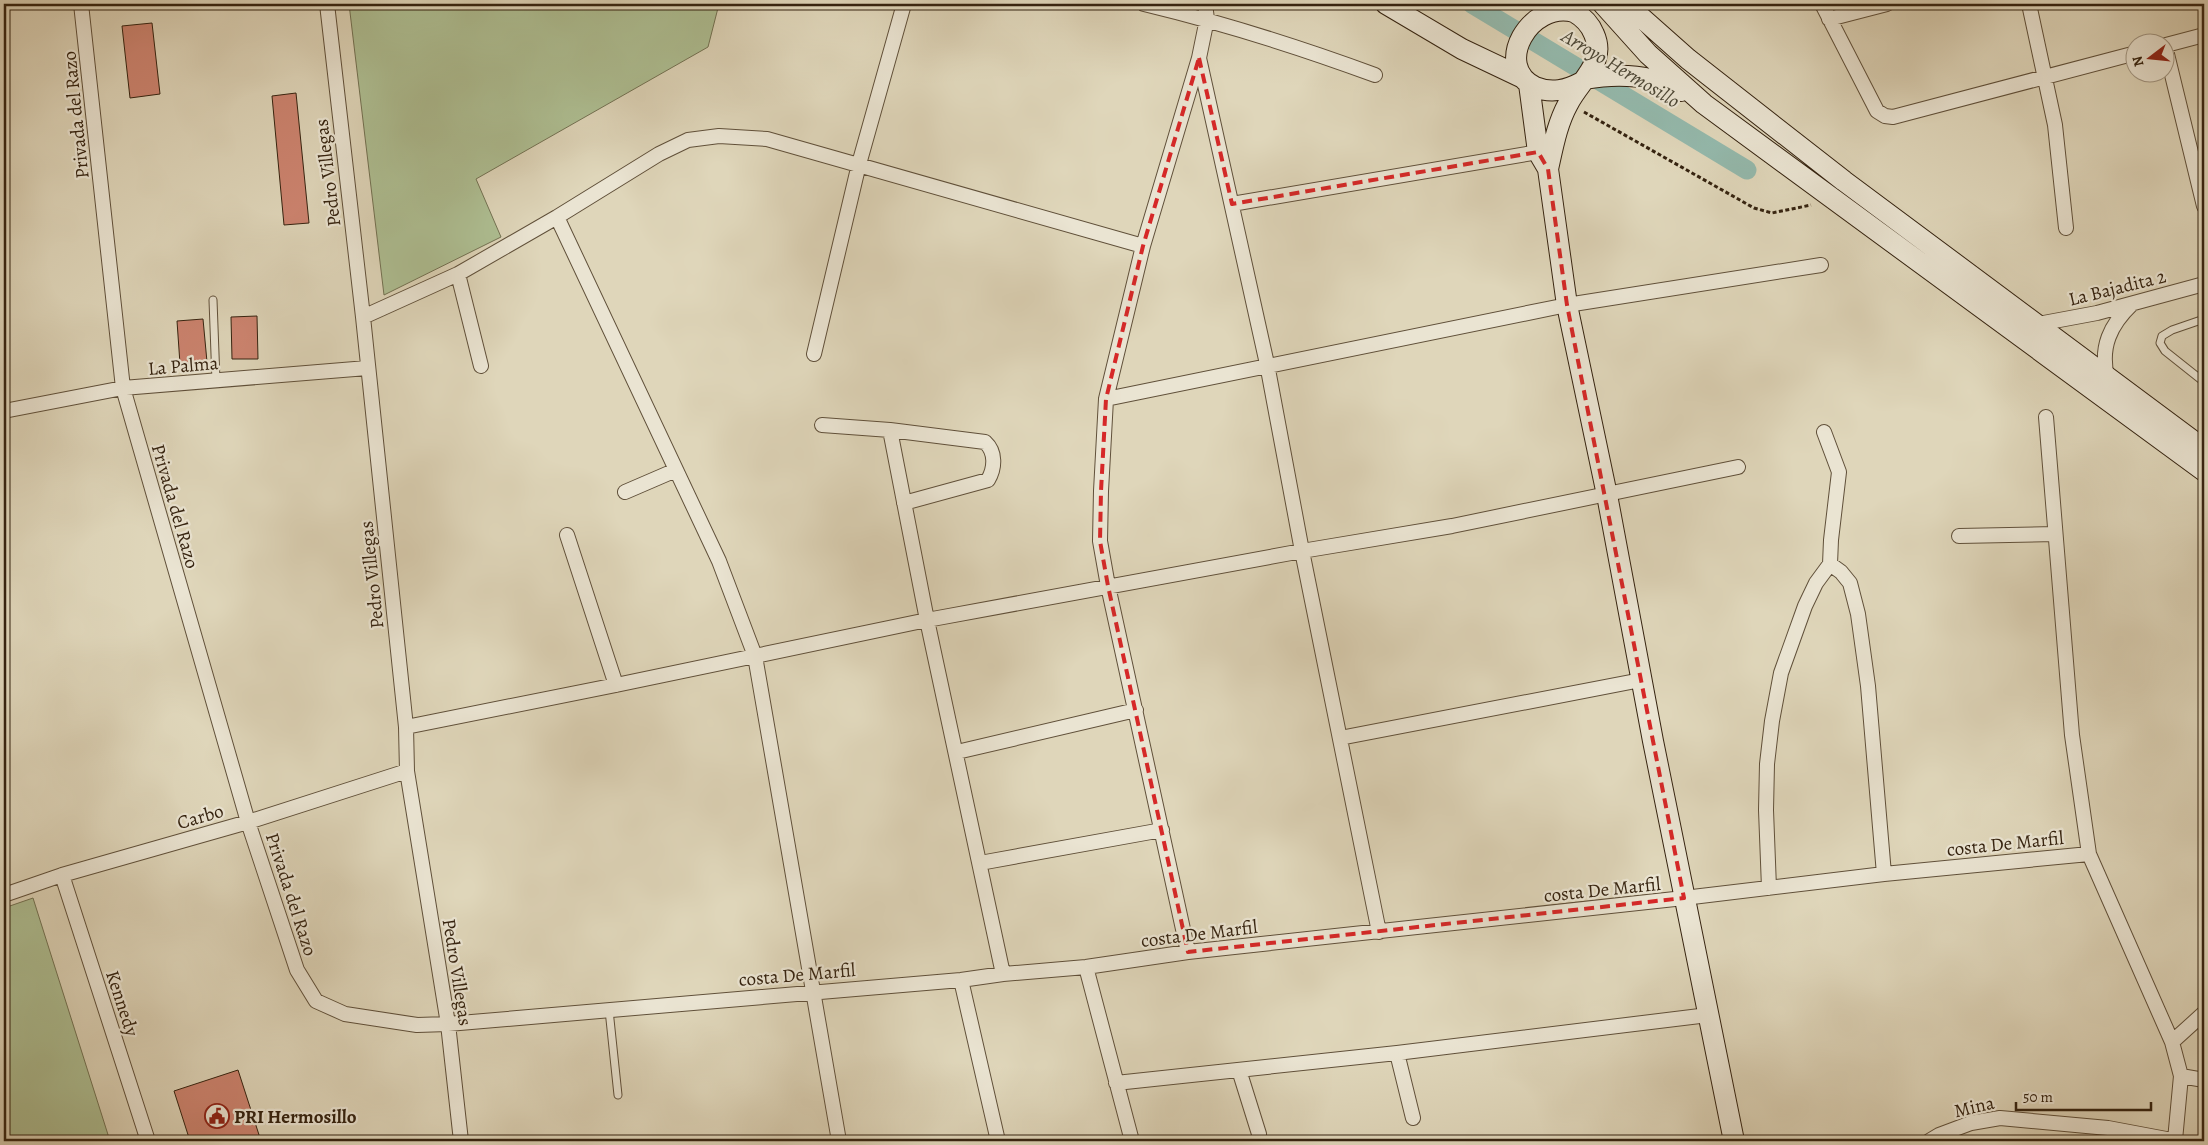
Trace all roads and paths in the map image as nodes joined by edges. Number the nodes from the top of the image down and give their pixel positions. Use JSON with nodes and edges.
{"nodes":[{"id":1,"x":82,"y":4,"type":"edge"},
{"id":2,"x":326,"y":4,"type":"edge"},
{"id":3,"x":904,"y":4,"type":"edge"},
{"id":4,"x":1144,"y":4,"type":"edge"},
{"id":5,"x":1205,"y":4,"type":"edge"},
{"id":6,"x":1386,"y":4,"type":"edge"},
{"id":7,"x":1603,"y":4,"type":"edge"},
{"id":8,"x":1822,"y":4,"type":"edge"},
{"id":9,"x":1887,"y":4,"type":"edge"},
{"id":10,"x":2030,"y":4,"type":"edge"},
{"id":11,"x":1557,"y":7,"type":"edge"},
{"id":12,"x":1626,"y":13,"type":"edge"},
{"id":13,"x":1207,"y":19,"type":"junction"},
{"id":14,"x":1830,"y":19,"type":"junction"},
{"id":15,"x":2204,"y":35,"type":"edge"},
{"id":16,"x":2176,"y":42,"type":"edge"},
{"id":17,"x":2126,"y":56,"type":"edge"},
{"id":18,"x":1199,"y":58,"type":"junction"},
{"id":19,"x":1589,"y":74,"type":"junction"},
{"id":20,"x":1375,"y":75,"type":"dead end"},
{"id":21,"x":2044,"y":77,"type":"junction"},
{"id":22,"x":1526,"y":81,"type":"junction"},
{"id":23,"x":2174,"y":82,"type":"edge"},
{"id":24,"x":1568,"y":104,"type":"junction"},
{"id":25,"x":1704,"y":104,"type":"junction"},
{"id":26,"x":1543,"y":160,"type":"junction"},
{"id":27,"x":858,"y":164,"type":"junction"},
{"id":28,"x":1835,"y":200,"type":"junction"},
{"id":29,"x":1232,"y":204,"type":"junction"},
{"id":30,"x":2204,"y":206,"type":"edge"},
{"id":31,"x":557,"y":217,"type":"junction"},
{"id":32,"x":2066,"y":228,"type":"dead end"},
{"id":33,"x":1143,"y":246,"type":"junction"},
{"id":34,"x":1821,"y":265,"type":"dead end"},
{"id":35,"x":458,"y":274,"type":"junction"},
{"id":36,"x":2204,"y":284,"type":"edge"},
{"id":37,"x":214,"y":300,"type":"dead end"},
{"id":38,"x":2132,"y":304,"type":"junction"},
{"id":39,"x":1566,"y":305,"type":"junction"},
{"id":40,"x":363,"y":317,"type":"junction"},
{"id":41,"x":2204,"y":319,"type":"edge"},
{"id":42,"x":2038,"y":324,"type":"junction"},
{"id":43,"x":814,"y":354,"type":"dead end"},
{"id":44,"x":1267,"y":364,"type":"junction"},
{"id":45,"x":481,"y":366,"type":"dead end"},
{"id":46,"x":367,"y":368,"type":"junction"},
{"id":47,"x":2107,"y":377,"type":"junction"},
{"id":48,"x":216,"y":381,"type":"junction"},
{"id":49,"x":2204,"y":382,"type":"edge"},
{"id":50,"x":122,"y":388,"type":"junction"},
{"id":51,"x":1106,"y":399,"type":"junction"},
{"id":52,"x":4,"y":411,"type":"edge"},
{"id":53,"x":2046,"y":417,"type":"dead end"},
{"id":54,"x":822,"y":425,"type":"dead end"},
{"id":55,"x":890,"y":430,"type":"junction"},
{"id":56,"x":1824,"y":432,"type":"dead end"},
{"id":57,"x":2204,"y":449,"type":"edge"},
{"id":58,"x":1738,"y":467,"type":"dead end"},
{"id":59,"x":676,"y":470,"type":"junction"},
{"id":60,"x":2204,"y":471,"type":"edge"},
{"id":61,"x":625,"y":492,"type":"dead end"},
{"id":62,"x":1607,"y":495,"type":"junction"},
{"id":63,"x":904,"y":503,"type":"junction"},
{"id":64,"x":2055,"y":534,"type":"junction"},
{"id":65,"x":567,"y":535,"type":"dead end"},
{"id":66,"x":1960,"y":536,"type":"dead end"},
{"id":67,"x":1302,"y":551,"type":"junction"},
{"id":68,"x":1830,"y":564,"type":"junction"},
{"id":69,"x":1108,"y":586,"type":"junction"},
{"id":70,"x":927,"y":620,"type":"junction"},
{"id":71,"x":755,"y":656,"type":"junction"},
{"id":72,"x":1641,"y":680,"type":"junction"},
{"id":73,"x":616,"y":686,"type":"junction"},
{"id":74,"x":1136,"y":710,"type":"junction"},
{"id":75,"x":406,"y":727,"type":"junction"},
{"id":76,"x":1340,"y":738,"type":"junction"},
{"id":77,"x":957,"y":752,"type":"junction"},
{"id":78,"x":407,"y":771,"type":"junction"},
{"id":79,"x":248,"y":822,"type":"junction"},
{"id":80,"x":1162,"y":830,"type":"junction"},
{"id":81,"x":2089,"y":854,"type":"junction"},
{"id":82,"x":980,"y":863,"type":"junction"},
{"id":83,"x":1884,"y":874,"type":"junction"},
{"id":84,"x":62,"y":875,"type":"junction"},
{"id":85,"x":1769,"y":888,"type":"junction"},
{"id":86,"x":4,"y":895,"type":"edge"},
{"id":87,"x":1684,"y":898,"type":"junction"},
{"id":88,"x":1379,"y":932,"type":"junction"},
{"id":89,"x":1188,"y":952,"type":"junction"},
{"id":90,"x":1086,"y":967,"type":"junction"},
{"id":91,"x":1003,"y":974,"type":"junction"},
{"id":92,"x":961,"y":980,"type":"junction"},
{"id":93,"x":813,"y":991,"type":"junction"},
{"id":94,"x":316,"y":1001,"type":"joint"},
{"id":95,"x":609,"y":1010,"type":"junction"},
{"id":96,"x":2204,"y":1013,"type":"edge"},
{"id":97,"x":1708,"y":1015,"type":"junction"},
{"id":98,"x":448,"y":1024,"type":"junction"},
{"id":99,"x":2172,"y":1042,"type":"junction"},
{"id":100,"x":1397,"y":1052,"type":"junction"},
{"id":101,"x":1239,"y":1070,"type":"junction"},
{"id":102,"x":2181,"y":1076,"type":"junction"},
{"id":103,"x":2204,"y":1080,"type":"edge"},
{"id":104,"x":1116,"y":1083,"type":"junction"},
{"id":105,"x":618,"y":1095,"type":"dead end"},
{"id":106,"x":1413,"y":1118,"type":"dead end"},
{"id":107,"x":1258,"y":1134,"type":"dead end"},
{"id":108,"x":2176,"y":1140,"type":"edge"},
{"id":109,"x":148,"y":1141,"type":"edge"},
{"id":110,"x":461,"y":1141,"type":"edge"},
{"id":111,"x":838,"y":1141,"type":"edge"},
{"id":112,"x":998,"y":1141,"type":"edge"},
{"id":113,"x":1132,"y":1141,"type":"edge"},
{"id":114,"x":1734,"y":1141,"type":"edge"},
{"id":115,"x":1929,"y":1141,"type":"edge"}],
"edges":[{"from":1,"to":50,"type":"street","name":"Privada del Razo"},
{"from":2,"to":40,"type":"street","name":"Pedro Villegas"},
{"from":3,"to":27,"type":"street"},
{"from":4,"to":13,"type":"street"},
{"from":5,"to":13,"type":"street"},
{"from":6,"to":22,"type":"main road"},
{"from":7,"to":12,"type":"main road"},
{"from":8,"to":14,"type":"street"},
{"from":9,"to":14,"type":"street"},
{"from":10,"to":21,"type":"street"},
{"from":11,"to":19,"type":"main road"},
{"from":11,"to":22,"type":"main road"},
{"from":12,"to":19,"type":"main road"},
{"from":12,"to":25,"type":"main road"},
{"from":12,"to":42,"type":"main road"},
{"from":13,"to":18,"type":"street"},
{"from":13,"to":20,"type":"street"},
{"from":14,"to":21,"type":"street"},
{"from":15,"to":16,"type":"street"},
{"from":17,"to":21,"type":"street"},
{"from":18,"to":29,"type":"street"},
{"from":18,"to":33,"type":"street"},
{"from":19,"to":22,"type":"main road"},
{"from":19,"to":24,"type":"main road"},
{"from":19,"to":25,"type":"main road"},
{"from":21,"to":32,"type":"street"},
{"from":22,"to":26,"type":"main road"},
{"from":23,"to":30,"type":"street"},
{"from":24,"to":26,"type":"main road"},
{"from":24,"to":28,"type":"path"},
{"from":25,"to":28,"type":"main road"},
{"from":26,"to":29,"type":"street"},
{"from":26,"to":39,"type":"main road"},
{"from":27,"to":31,"type":"street"},
{"from":27,"to":33,"type":"street"},
{"from":27,"to":43,"type":"street"},
{"from":28,"to":60,"type":"main road"},
{"from":29,"to":44,"type":"street"},
{"from":31,"to":35,"type":"street"},
{"from":31,"to":59,"type":"street"},
{"from":33,"to":51,"type":"street"},
{"from":34,"to":39,"type":"street"},
{"from":35,"to":40,"type":"street"},
{"from":35,"to":45,"type":"street"},
{"from":36,"to":38,"type":"street","name":"La Bajadita 2"},
{"from":37,"to":48,"type":"lane"},
{"from":38,"to":42,"type":"street","name":"La Bajadita 2"},
{"from":38,"to":47,"type":"street"},
{"from":39,"to":44,"type":"street"},
{"from":39,"to":62,"type":"main road"},
{"from":40,"to":46,"type":"street","name":"Pedro Villegas"},
{"from":41,"to":49,"type":"lane"},
{"from":42,"to":47,"type":"main road"},
{"from":44,"to":51,"type":"street"},
{"from":44,"to":67,"type":"street"},
{"from":46,"to":48,"type":"street","name":"La Palma"},
{"from":46,"to":75,"type":"street","name":"Pedro Villegas"},
{"from":47,"to":57,"type":"main road"},
{"from":48,"to":50,"type":"street","name":"La Palma"},
{"from":50,"to":52,"type":"street","name":"La Palma"},
{"from":50,"to":79,"type":"street","name":"Privada del Razo"},
{"from":51,"to":69,"type":"street"},
{"from":53,"to":64,"type":"street"},
{"from":54,"to":55,"type":"street"},
{"from":55,"to":63,"type":"street"},
{"from":55,"to":63,"type":"street"},
{"from":56,"to":68,"type":"street"},
{"from":58,"to":62,"type":"street"},
{"from":59,"to":61,"type":"street"},
{"from":59,"to":71,"type":"street"},
{"from":62,"to":67,"type":"street"},
{"from":62,"to":72,"type":"main road"},
{"from":63,"to":70,"type":"street"},
{"from":64,"to":66,"type":"street"},
{"from":64,"to":81,"type":"street"},
{"from":65,"to":73,"type":"street"},
{"from":67,"to":69,"type":"street"},
{"from":67,"to":76,"type":"street"},
{"from":68,"to":83,"type":"street"},
{"from":68,"to":85,"type":"street"},
{"from":69,"to":70,"type":"street"},
{"from":69,"to":74,"type":"street"},
{"from":70,"to":71,"type":"street"},
{"from":70,"to":77,"type":"street"},
{"from":71,"to":73,"type":"street"},
{"from":71,"to":93,"type":"street"},
{"from":72,"to":76,"type":"street"},
{"from":72,"to":87,"type":"main road"},
{"from":73,"to":75,"type":"street"},
{"from":74,"to":77,"type":"street"},
{"from":74,"to":80,"type":"street"},
{"from":75,"to":78,"type":"street","name":"Pedro Villegas"},
{"from":76,"to":88,"type":"street"},
{"from":77,"to":82,"type":"street"},
{"from":78,"to":79,"type":"street","name":"Carbo"},
{"from":78,"to":98,"type":"street","name":"Pedro Villegas"},
{"from":79,"to":84,"type":"street","name":"Carbo"},
{"from":79,"to":94,"type":"street","name":"Privada del Razo"},
{"from":80,"to":82,"type":"street"},
{"from":80,"to":89,"type":"street"},
{"from":81,"to":83,"type":"street","name":"costa De Marfil"},
{"from":81,"to":99,"type":"street"},
{"from":82,"to":91,"type":"street"},
{"from":83,"to":85,"type":"street","name":"costa De Marfil"},
{"from":84,"to":86,"type":"street","name":"Carbo"},
{"from":84,"to":109,"type":"street","name":"Kennedy"},
{"from":85,"to":87,"type":"street","name":"costa De Marfil"},
{"from":87,"to":88,"type":"street","name":"costa De Marfil"},
{"from":87,"to":97,"type":"main road"},
{"from":88,"to":89,"type":"street","name":"costa De Marfil"},
{"from":89,"to":90,"type":"street","name":"costa De Marfil"},
{"from":90,"to":91,"type":"street","name":"costa De Marfil"},
{"from":90,"to":104,"type":"street"},
{"from":91,"to":92,"type":"street","name":"costa De Marfil"},
{"from":92,"to":93,"type":"street","name":"costa De Marfil"},
{"from":92,"to":112,"type":"street"},
{"from":93,"to":95,"type":"street","name":"costa De Marfil"},
{"from":93,"to":111,"type":"street"},
{"from":94,"to":98,"type":"street","name":"costa De Marfil"},
{"from":95,"to":98,"type":"street","name":"costa De Marfil"},
{"from":95,"to":105,"type":"lane"},
{"from":96,"to":99,"type":"street"},
{"from":97,"to":100,"type":"street"},
{"from":97,"to":114,"type":"main road"},
{"from":98,"to":110,"type":"street","name":"Pedro Villegas"},
{"from":99,"to":102,"type":"street"},
{"from":100,"to":101,"type":"street"},
{"from":100,"to":106,"type":"street"},
{"from":101,"to":104,"type":"street"},
{"from":101,"to":107,"type":"street"},
{"from":102,"to":103,"type":"street"},
{"from":102,"to":108,"type":"street"},
{"from":104,"to":113,"type":"street"},
{"from":108,"to":115,"type":"street","name":"Mina"}]}
